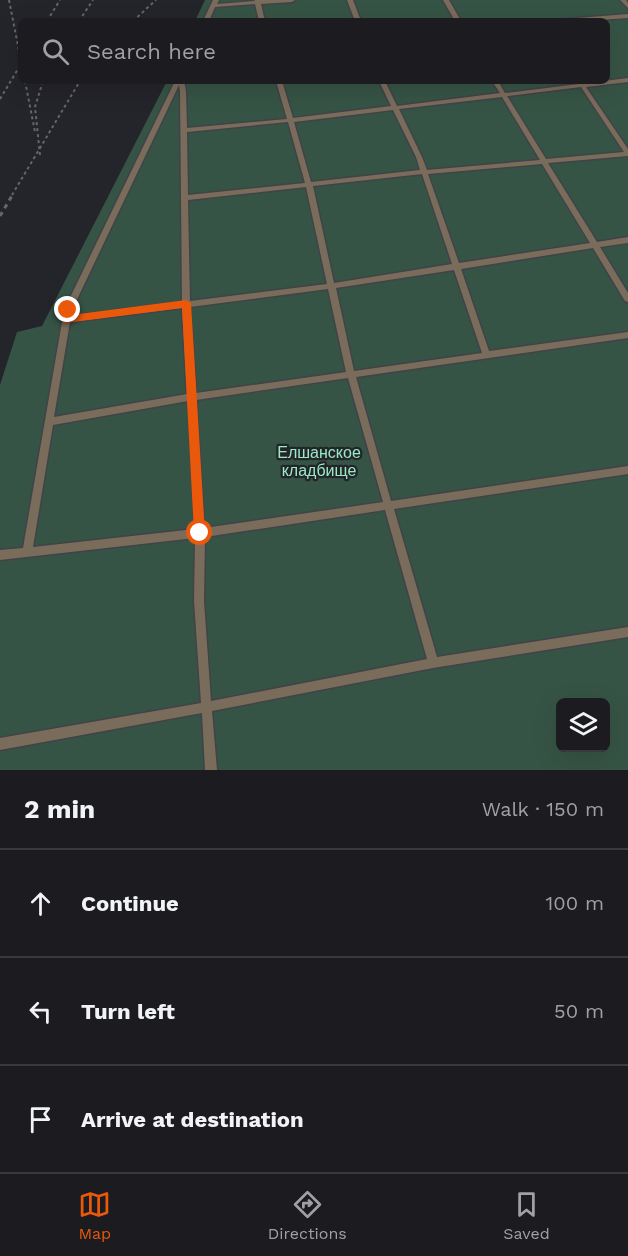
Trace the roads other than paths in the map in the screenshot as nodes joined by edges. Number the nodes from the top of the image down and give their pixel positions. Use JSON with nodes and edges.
{"nodes":[{"id":1,"x":292,"y":0,"type":"edge"},
{"id":2,"x":350,"y":0,"type":"edge"},
{"id":3,"x":446,"y":0,"type":"edge"},
{"id":4,"x":623,"y":0,"type":"edge"},
{"id":5,"x":257,"y":2,"type":"edge"},
{"id":6,"x":214,"y":3,"type":"edge"},
{"id":7,"x":628,"y":6,"type":"edge"},
{"id":8,"x":628,"y":16,"type":"edge"},
{"id":9,"x":207,"y":18,"type":"edge"},
{"id":10,"x":261,"y":18,"type":"edge"},
{"id":11,"x":357,"y":18,"type":"edge"},
{"id":12,"x":456,"y":18,"type":"edge"},
{"id":13,"x":603,"y":18,"type":"edge"},
{"id":14,"x":628,"y":80,"type":"edge"},
{"id":15,"x":610,"y":82,"type":"edge"},
{"id":16,"x":178,"y":84,"type":"edge"},
{"id":17,"x":180,"y":84,"type":"edge"},
{"id":18,"x":280,"y":84,"type":"edge"},
{"id":19,"x":383,"y":84,"type":"edge"},
{"id":20,"x":497,"y":84,"type":"edge"},
{"id":21,"x":598,"y":84,"type":"edge"},
{"id":22,"x":583,"y":86,"type":"junction"},
{"id":23,"x":504,"y":95,"type":"junction"},
{"id":24,"x":394,"y":109,"type":"junction"},
{"id":25,"x":292,"y":120,"type":"junction"},
{"id":26,"x":183,"y":130,"type":"junction"},
{"id":27,"x":628,"y":154,"type":"edge"},
{"id":28,"x":546,"y":163,"type":"junction"},
{"id":29,"x":424,"y":172,"type":"junction"},
{"id":30,"x":309,"y":185,"type":"junction"},
{"id":31,"x":186,"y":198,"type":"junction"},
{"id":32,"x":628,"y":240,"type":"edge"},
{"id":33,"x":596,"y":245,"type":"junction"},
{"id":34,"x":458,"y":266,"type":"junction"},
{"id":35,"x":330,"y":286,"type":"junction"},
{"id":36,"x":628,"y":299,"type":"edge"},
{"id":37,"x":186,"y":303,"type":"junction"},
{"id":38,"x":65,"y":320,"type":"junction"},
{"id":39,"x":628,"y":335,"type":"edge"},
{"id":40,"x":487,"y":356,"type":"junction"},
{"id":41,"x":351,"y":375,"type":"junction"},
{"id":42,"x":192,"y":397,"type":"junction"},
{"id":43,"x":49,"y":422,"type":"junction"},
{"id":44,"x":628,"y":470,"type":"edge"},
{"id":45,"x":385,"y":504,"type":"junction"},
{"id":46,"x":200,"y":533,"type":"junction"},
{"id":47,"x":27,"y":552,"type":"junction"},
{"id":48,"x":0,"y":555,"type":"edge"},
{"id":49,"x":628,"y":632,"type":"edge"},
{"id":50,"x":433,"y":663,"type":"junction"},
{"id":51,"x":206,"y":707,"type":"junction"},
{"id":52,"x":0,"y":744,"type":"edge"},
{"id":53,"x":211,"y":770,"type":"edge"}],
"edges":[{"from":1,"to":5,"type":"lane"},
{"from":2,"to":11,"type":"lane"},
{"from":3,"to":12,"type":"lane"},
{"from":4,"to":7,"type":"lane"},
{"from":5,"to":6,"type":"lane"},
{"from":5,"to":10,"type":"lane"},
{"from":6,"to":9,"type":"lane"},
{"from":8,"to":13,"type":"lane"},
{"from":14,"to":15,"type":"lane"},
{"from":16,"to":38,"type":"lane"},
{"from":17,"to":26,"type":"lane"},
{"from":18,"to":25,"type":"lane"},
{"from":19,"to":24,"type":"lane"},
{"from":20,"to":23,"type":"lane"},
{"from":21,"to":22,"type":"lane"},
{"from":22,"to":23,"type":"lane"},
{"from":22,"to":27,"type":"lane"},
{"from":23,"to":24,"type":"lane"},
{"from":23,"to":28,"type":"lane"},
{"from":24,"to":25,"type":"lane"},
{"from":24,"to":29,"type":"lane"},
{"from":25,"to":26,"type":"lane"},
{"from":25,"to":30,"type":"lane"},
{"from":26,"to":31,"type":"lane"},
{"from":27,"to":28,"type":"lane"},
{"from":28,"to":29,"type":"lane"},
{"from":28,"to":33,"type":"lane"},
{"from":29,"to":30,"type":"lane"},
{"from":29,"to":34,"type":"lane"},
{"from":30,"to":31,"type":"lane"},
{"from":30,"to":35,"type":"lane"},
{"from":31,"to":37,"type":"lane"},
{"from":32,"to":33,"type":"lane"},
{"from":33,"to":34,"type":"lane"},
{"from":33,"to":36,"type":"lane"},
{"from":34,"to":35,"type":"lane"},
{"from":34,"to":40,"type":"lane"},
{"from":35,"to":37,"type":"lane"},
{"from":35,"to":41,"type":"lane"},
{"from":37,"to":38,"type":"lane"},
{"from":37,"to":42,"type":"lane"},
{"from":38,"to":43,"type":"lane"},
{"from":39,"to":40,"type":"lane"},
{"from":40,"to":41,"type":"lane"},
{"from":41,"to":42,"type":"lane"},
{"from":41,"to":45,"type":"lane"},
{"from":42,"to":43,"type":"lane"},
{"from":42,"to":46,"type":"lane"},
{"from":43,"to":47,"type":"lane"},
{"from":44,"to":45,"type":"lane"},
{"from":45,"to":46,"type":"lane"},
{"from":45,"to":50,"type":"lane"},
{"from":46,"to":47,"type":"lane"},
{"from":46,"to":51,"type":"lane"},
{"from":47,"to":48,"type":"lane"},
{"from":49,"to":50,"type":"lane"},
{"from":50,"to":51,"type":"lane"},
{"from":51,"to":52,"type":"lane"},
{"from":51,"to":53,"type":"lane"}]}
